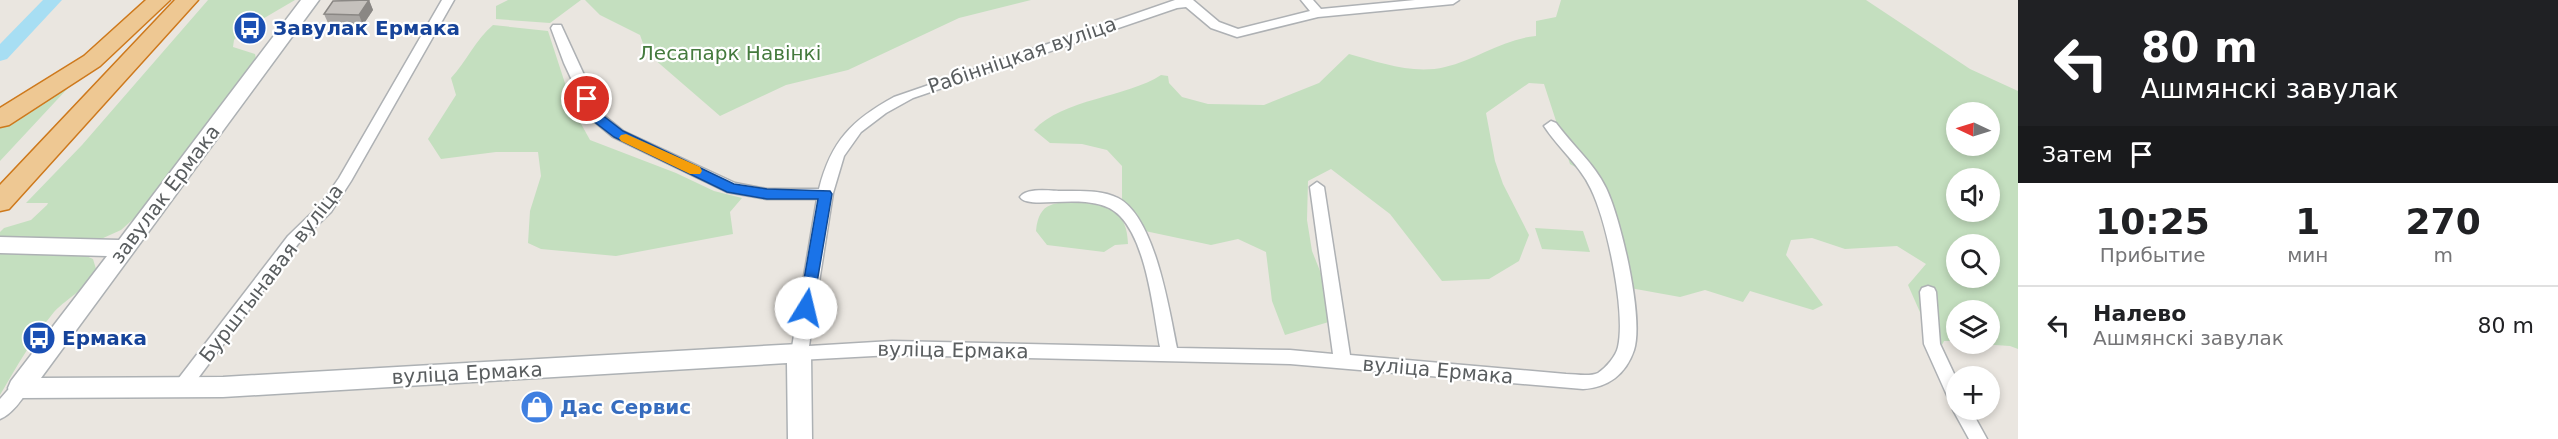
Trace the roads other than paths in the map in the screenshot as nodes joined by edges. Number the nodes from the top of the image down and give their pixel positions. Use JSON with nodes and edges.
{"nodes":[{"id":1,"x":161,"y":0,"type":"edge"},
{"id":2,"x":187,"y":0,"type":"edge"},
{"id":3,"x":198,"y":0,"type":"edge"},
{"id":4,"x":310,"y":0,"type":"edge"},
{"id":5,"x":448,"y":0,"type":"edge"},
{"id":6,"x":1307,"y":0,"type":"edge"},
{"id":7,"x":1453,"y":0,"type":"edge"},
{"id":8,"x":1318,"y":13,"type":"junction"},
{"id":9,"x":557,"y":28,"type":"dead end"},
{"id":10,"x":148,"y":44,"type":"junction"},
{"id":11,"x":0,"y":119,"type":"edge"},
{"id":12,"x":1551,"y":126,"type":"dead end"},
{"id":13,"x":0,"y":177,"type":"edge"},
{"id":14,"x":1317,"y":187,"type":"dead end"},
{"id":15,"x":825,"y":194,"type":"junction"},
{"id":16,"x":1027,"y":197,"type":"dead end"},
{"id":17,"x":0,"y":202,"type":"edge"},
{"id":18,"x":0,"y":245,"type":"edge"},
{"id":19,"x":124,"y":248,"type":"junction"},
{"id":20,"x":1928,"y":292,"type":"dead end"},
{"id":21,"x":799,"y":353,"type":"junction"},
{"id":22,"x":1170,"y":354,"type":"junction"},
{"id":23,"x":1343,"y":362,"type":"junction"},
{"id":24,"x":1946,"y":375,"type":"edge"},
{"id":25,"x":20,"y":388,"type":"junction"},
{"id":26,"x":181,"y":388,"type":"junction"},
{"id":27,"x":0,"y":412,"type":"edge"},
{"id":28,"x":1968,"y":420,"type":"edge"},
{"id":29,"x":800,"y":439,"type":"edge"},
{"id":30,"x":1978,"y":439,"type":"edge"}],
"edges":[{"from":1,"to":11,"type":"highway"},
{"from":1,"to":13,"type":"highway"},
{"from":2,"to":10,"type":"highway"},
{"from":3,"to":10,"type":"highway"},
{"from":4,"to":19,"type":"street","name":"завулак Ермака"},
{"from":5,"to":26,"type":"street","name":"Бурштынавая вуліца"},
{"from":6,"to":8,"type":"street"},
{"from":7,"to":8,"type":"street","name":"Рабінніцкая вуліца"},
{"from":8,"to":15,"type":"street","name":"Рабінніцкая вуліца"},
{"from":9,"to":15,"type":"street"},
{"from":10,"to":17,"type":"highway"},
{"from":12,"to":23,"type":"street","name":"вуліца Ермака"},
{"from":14,"to":23,"type":"street"},
{"from":15,"to":21,"type":"street","name":"Рабінніцкая вуліца"},
{"from":16,"to":22,"type":"street"},
{"from":18,"to":19,"type":"street"},
{"from":19,"to":25,"type":"street","name":"завулак Ермака"},
{"from":20,"to":24,"type":"street"},
{"from":21,"to":22,"type":"street","name":"вуліца Ермака"},
{"from":21,"to":26,"type":"street","name":"вуліца Ермака"},
{"from":21,"to":29,"type":"street"},
{"from":22,"to":23,"type":"street","name":"вуліца Ермака"},
{"from":25,"to":26,"type":"street","name":"вуліца Ермака"},
{"from":25,"to":27,"type":"street"},
{"from":28,"to":30,"type":"street"}]}
